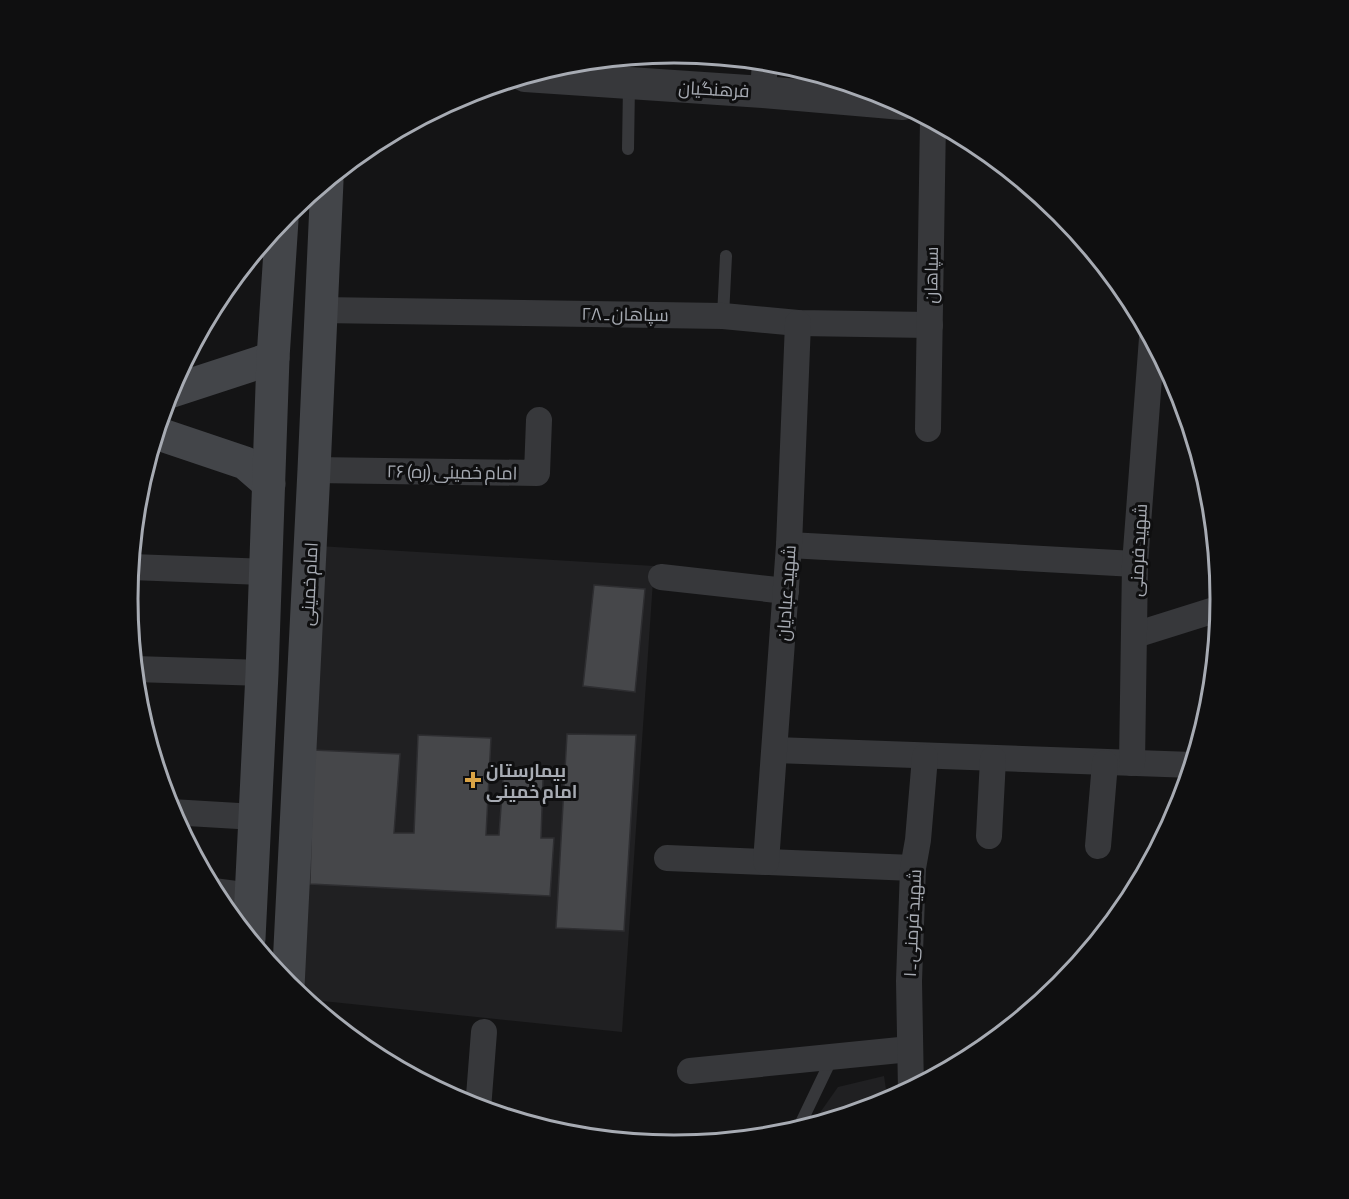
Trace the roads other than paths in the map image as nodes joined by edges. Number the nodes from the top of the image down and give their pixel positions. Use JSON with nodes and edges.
{"nodes":[{"id":1,"x":764,"y":76,"type":"edge"},
{"id":2,"x":549,"y":78,"type":"edge"},
{"id":3,"x":630,"y":84,"type":"junction"},
{"id":4,"x":856,"y":95,"type":"edge"},
{"id":5,"x":933,"y":129,"type":"edge"},
{"id":6,"x":627,"y":149,"type":"dead end"},
{"id":7,"x":326,"y":192,"type":"edge"},
{"id":8,"x":281,"y":235,"type":"edge"},
{"id":9,"x":726,"y":256,"type":"dead end"},
{"id":10,"x":320,"y":310,"type":"junction"},
{"id":11,"x":723,"y":316,"type":"junction"},
{"id":12,"x":798,"y":323,"type":"junction"},
{"id":13,"x":930,"y":325,"type":"junction"},
{"id":14,"x":1151,"y":353,"type":"edge"},
{"id":15,"x":273,"y":358,"type":"junction"},
{"id":16,"x":182,"y":388,"type":"edge"},
{"id":17,"x":173,"y":410,"type":"edge"},
{"id":18,"x":539,"y":420,"type":"dead end"},
{"id":19,"x":166,"y":429,"type":"edge"},
{"id":20,"x":928,"y":429,"type":"dead end"},
{"id":21,"x":164,"y":435,"type":"edge"},
{"id":22,"x":315,"y":470,"type":"junction"},
{"id":23,"x":269,"y":484,"type":"junction"},
{"id":24,"x":789,"y":545,"type":"junction"},
{"id":25,"x":1135,"y":564,"type":"junction"},
{"id":26,"x":139,"y":567,"type":"edge"},
{"id":27,"x":266,"y":572,"type":"junction"},
{"id":28,"x":661,"y":577,"type":"dead end"},
{"id":29,"x":786,"y":591,"type":"junction"},
{"id":30,"x":1211,"y":611,"type":"edge"},
{"id":31,"x":1135,"y":635,"type":"junction"},
{"id":32,"x":143,"y":669,"type":"edge"},
{"id":33,"x":262,"y":673,"type":"junction"},
{"id":34,"x":775,"y":750,"type":"junction"},
{"id":35,"x":925,"y":757,"type":"junction"},
{"id":36,"x":993,"y":759,"type":"junction"},
{"id":37,"x":1106,"y":763,"type":"junction"},
{"id":38,"x":1132,"y":763,"type":"junction"},
{"id":39,"x":1185,"y":765,"type":"edge"},
{"id":40,"x":182,"y":813,"type":"edge"},
{"id":41,"x":255,"y":818,"type":"junction"},
{"id":42,"x":989,"y":836,"type":"dead end"},
{"id":43,"x":1098,"y":846,"type":"dead end"},
{"id":44,"x":667,"y":858,"type":"dead end"},
{"id":45,"x":766,"y":862,"type":"junction"},
{"id":46,"x":913,"y":868,"type":"junction"},
{"id":47,"x":225,"y":893,"type":"edge"},
{"id":48,"x":251,"y":896,"type":"junction"},
{"id":49,"x":250,"y":927,"type":"edge"},
{"id":50,"x":289,"y":972,"type":"edge"},
{"id":51,"x":484,"y":1032,"type":"dead end"},
{"id":52,"x":910,"y":1049,"type":"junction"},
{"id":53,"x":833,"y":1057,"type":"junction"},
{"id":54,"x":690,"y":1071,"type":"dead end"},
{"id":55,"x":911,"y":1082,"type":"edge"},
{"id":56,"x":479,"y":1099,"type":"edge"},
{"id":57,"x":802,"y":1121,"type":"edge"}],
"edges":[{"from":1,"to":3,"type":"street","name":"فرهنگیان"},
{"from":1,"to":4,"type":"street","name":"فرهنگیان"},
{"from":2,"to":3,"type":"street","name":"فرهنگیان"},
{"from":3,"to":6,"type":"lane"},
{"from":5,"to":13,"type":"street","name":"سپاهان"},
{"from":7,"to":10,"type":"main road","name":"امام خمینی"},
{"from":8,"to":15,"type":"main road"},
{"from":9,"to":11,"type":"lane"},
{"from":10,"to":11,"type":"street","name":"سپاهان ـ ۲۸"},
{"from":10,"to":22,"type":"main road","name":"امام خمینی"},
{"from":11,"to":12,"type":"street","name":"سپاهان ـ ۲۸"},
{"from":12,"to":13,"type":"street","name":"سپاهان ـ ۲۸"},
{"from":12,"to":24,"type":"street","name":"شهید عبادیان"},
{"from":13,"to":20,"type":"street","name":"سپاهان"},
{"from":14,"to":25,"type":"street","name":"شهید فرمنی"},
{"from":15,"to":16,"type":"main road"},
{"from":15,"to":23,"type":"main road"},
{"from":17,"to":19,"type":"main road"},
{"from":18,"to":22,"type":"street","name":"امام خمینی (ره) ۲۶"},
{"from":21,"to":23,"type":"main road"},
{"from":22,"to":50,"type":"main road","name":"امام خمینی"},
{"from":23,"to":27,"type":"main road"},
{"from":24,"to":25,"type":"street"},
{"from":24,"to":29,"type":"street","name":"شهید عبادیان"},
{"from":25,"to":31,"type":"street","name":"شهید فرمنی"},
{"from":26,"to":27,"type":"street"},
{"from":27,"to":33,"type":"main road"},
{"from":28,"to":29,"type":"street"},
{"from":29,"to":34,"type":"street","name":"شهید عبادیان"},
{"from":30,"to":31,"type":"street"},
{"from":31,"to":38,"type":"street","name":"شهید فرمنی"},
{"from":32,"to":33,"type":"street"},
{"from":33,"to":41,"type":"main road"},
{"from":34,"to":35,"type":"street"},
{"from":34,"to":45,"type":"street","name":"شهید عبادیان"},
{"from":35,"to":36,"type":"street"},
{"from":35,"to":46,"type":"street","name":"شهید فرمنی ـ ۱"},
{"from":36,"to":37,"type":"street"},
{"from":36,"to":42,"type":"street"},
{"from":37,"to":38,"type":"street"},
{"from":37,"to":43,"type":"street"},
{"from":38,"to":39,"type":"street"},
{"from":40,"to":41,"type":"street"},
{"from":41,"to":48,"type":"main road"},
{"from":44,"to":45,"type":"street"},
{"from":45,"to":46,"type":"street"},
{"from":46,"to":52,"type":"street","name":"شهید فرمنی ـ ۱"},
{"from":47,"to":48,"type":"street"},
{"from":48,"to":49,"type":"main road"},
{"from":51,"to":56,"type":"street"},
{"from":52,"to":53,"type":"street"},
{"from":52,"to":55,"type":"street","name":"شهید فرمنی ـ ۱"},
{"from":53,"to":54,"type":"street"},
{"from":53,"to":57,"type":"lane"}]}
